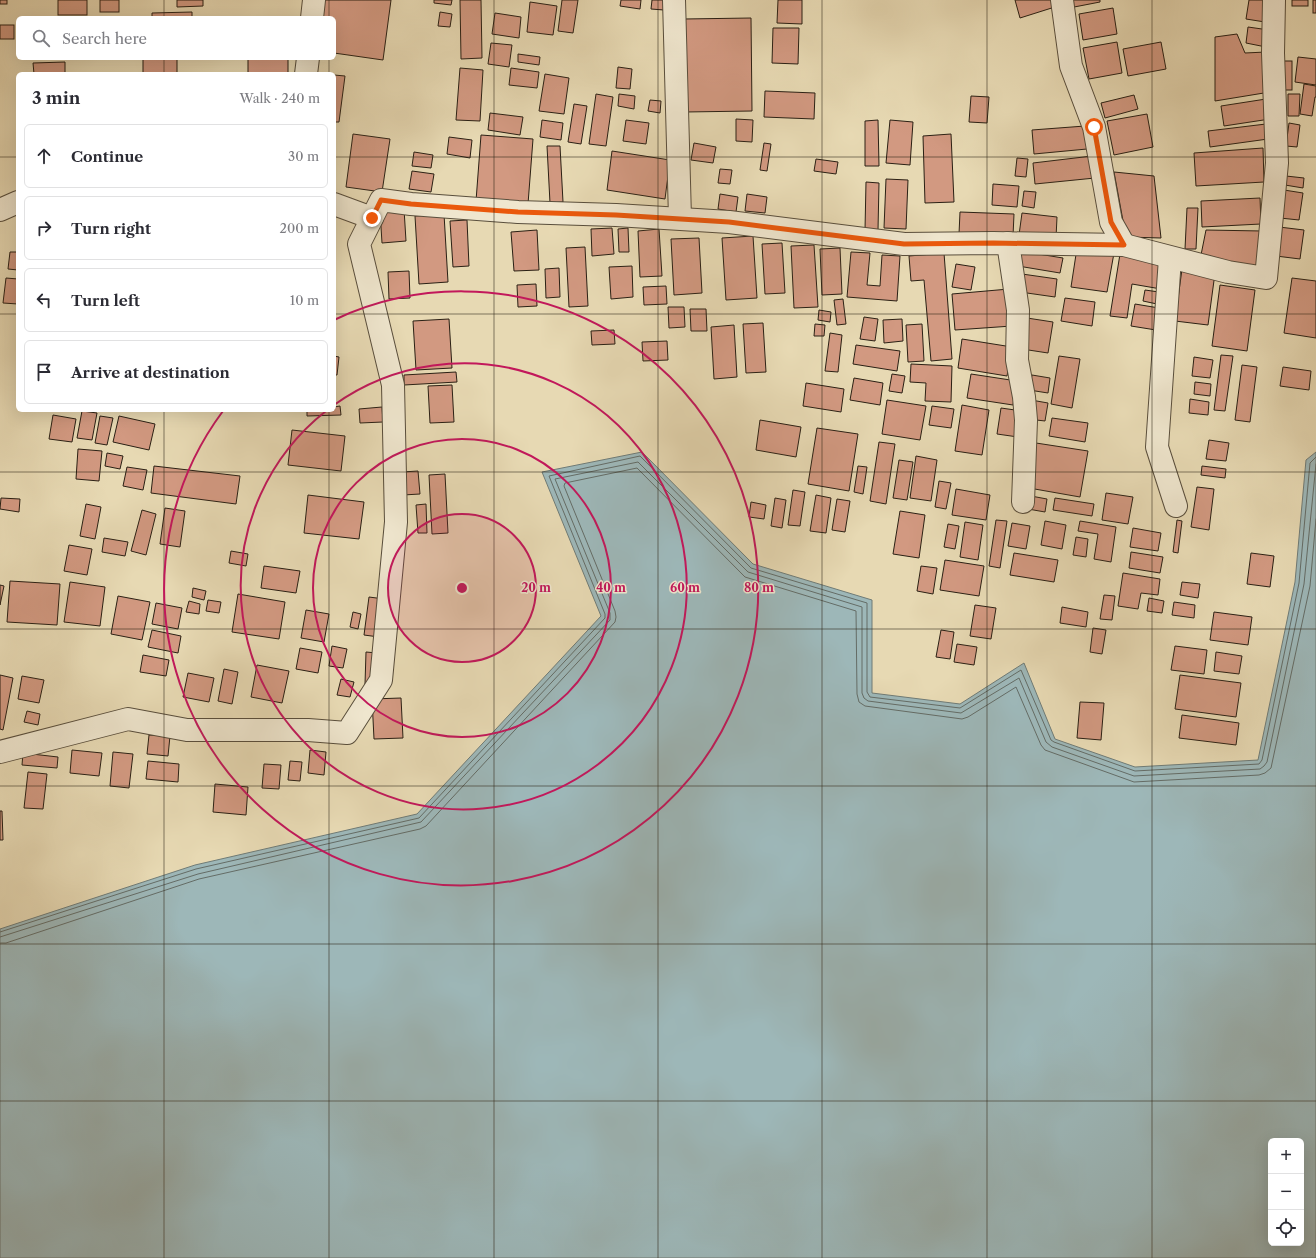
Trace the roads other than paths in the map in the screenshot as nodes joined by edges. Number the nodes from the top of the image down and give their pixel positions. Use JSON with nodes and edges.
{"nodes":[{"id":1,"x":314,"y":0,"type":"edge"},
{"id":2,"x":674,"y":0,"type":"edge"},
{"id":3,"x":1062,"y":0,"type":"edge"},
{"id":4,"x":1274,"y":0,"type":"edge"},
{"id":5,"x":312,"y":16,"type":"edge"},
{"id":6,"x":308,"y":60,"type":"edge"},
{"id":7,"x":306,"y":72,"type":"edge"},
{"id":8,"x":16,"y":203,"type":"edge"},
{"id":9,"x":336,"y":205,"type":"edge"},
{"id":10,"x":0,"y":210,"type":"edge"},
{"id":11,"x":372,"y":218,"type":"junction"},
{"id":12,"x":680,"y":218,"type":"junction"},
{"id":13,"x":1008,"y":243,"type":"junction"},
{"id":14,"x":1124,"y":245,"type":"junction"},
{"id":15,"x":1170,"y":258,"type":"junction"},
{"id":16,"x":1023,"y":502,"type":"dead end"},
{"id":17,"x":1176,"y":506,"type":"dead end"},
{"id":18,"x":0,"y":752,"type":"edge"}],
"edges":[{"from":1,"to":5,"type":"street"},
{"from":2,"to":12,"type":"street"},
{"from":3,"to":14,"type":"street"},
{"from":4,"to":15,"type":"street"},
{"from":6,"to":7,"type":"street"},
{"from":8,"to":10,"type":"street"},
{"from":9,"to":11,"type":"street"},
{"from":11,"to":12,"type":"street"},
{"from":11,"to":18,"type":"street"},
{"from":12,"to":13,"type":"street"},
{"from":13,"to":14,"type":"street"},
{"from":13,"to":16,"type":"street"},
{"from":14,"to":15,"type":"street"},
{"from":15,"to":17,"type":"street"}]}
